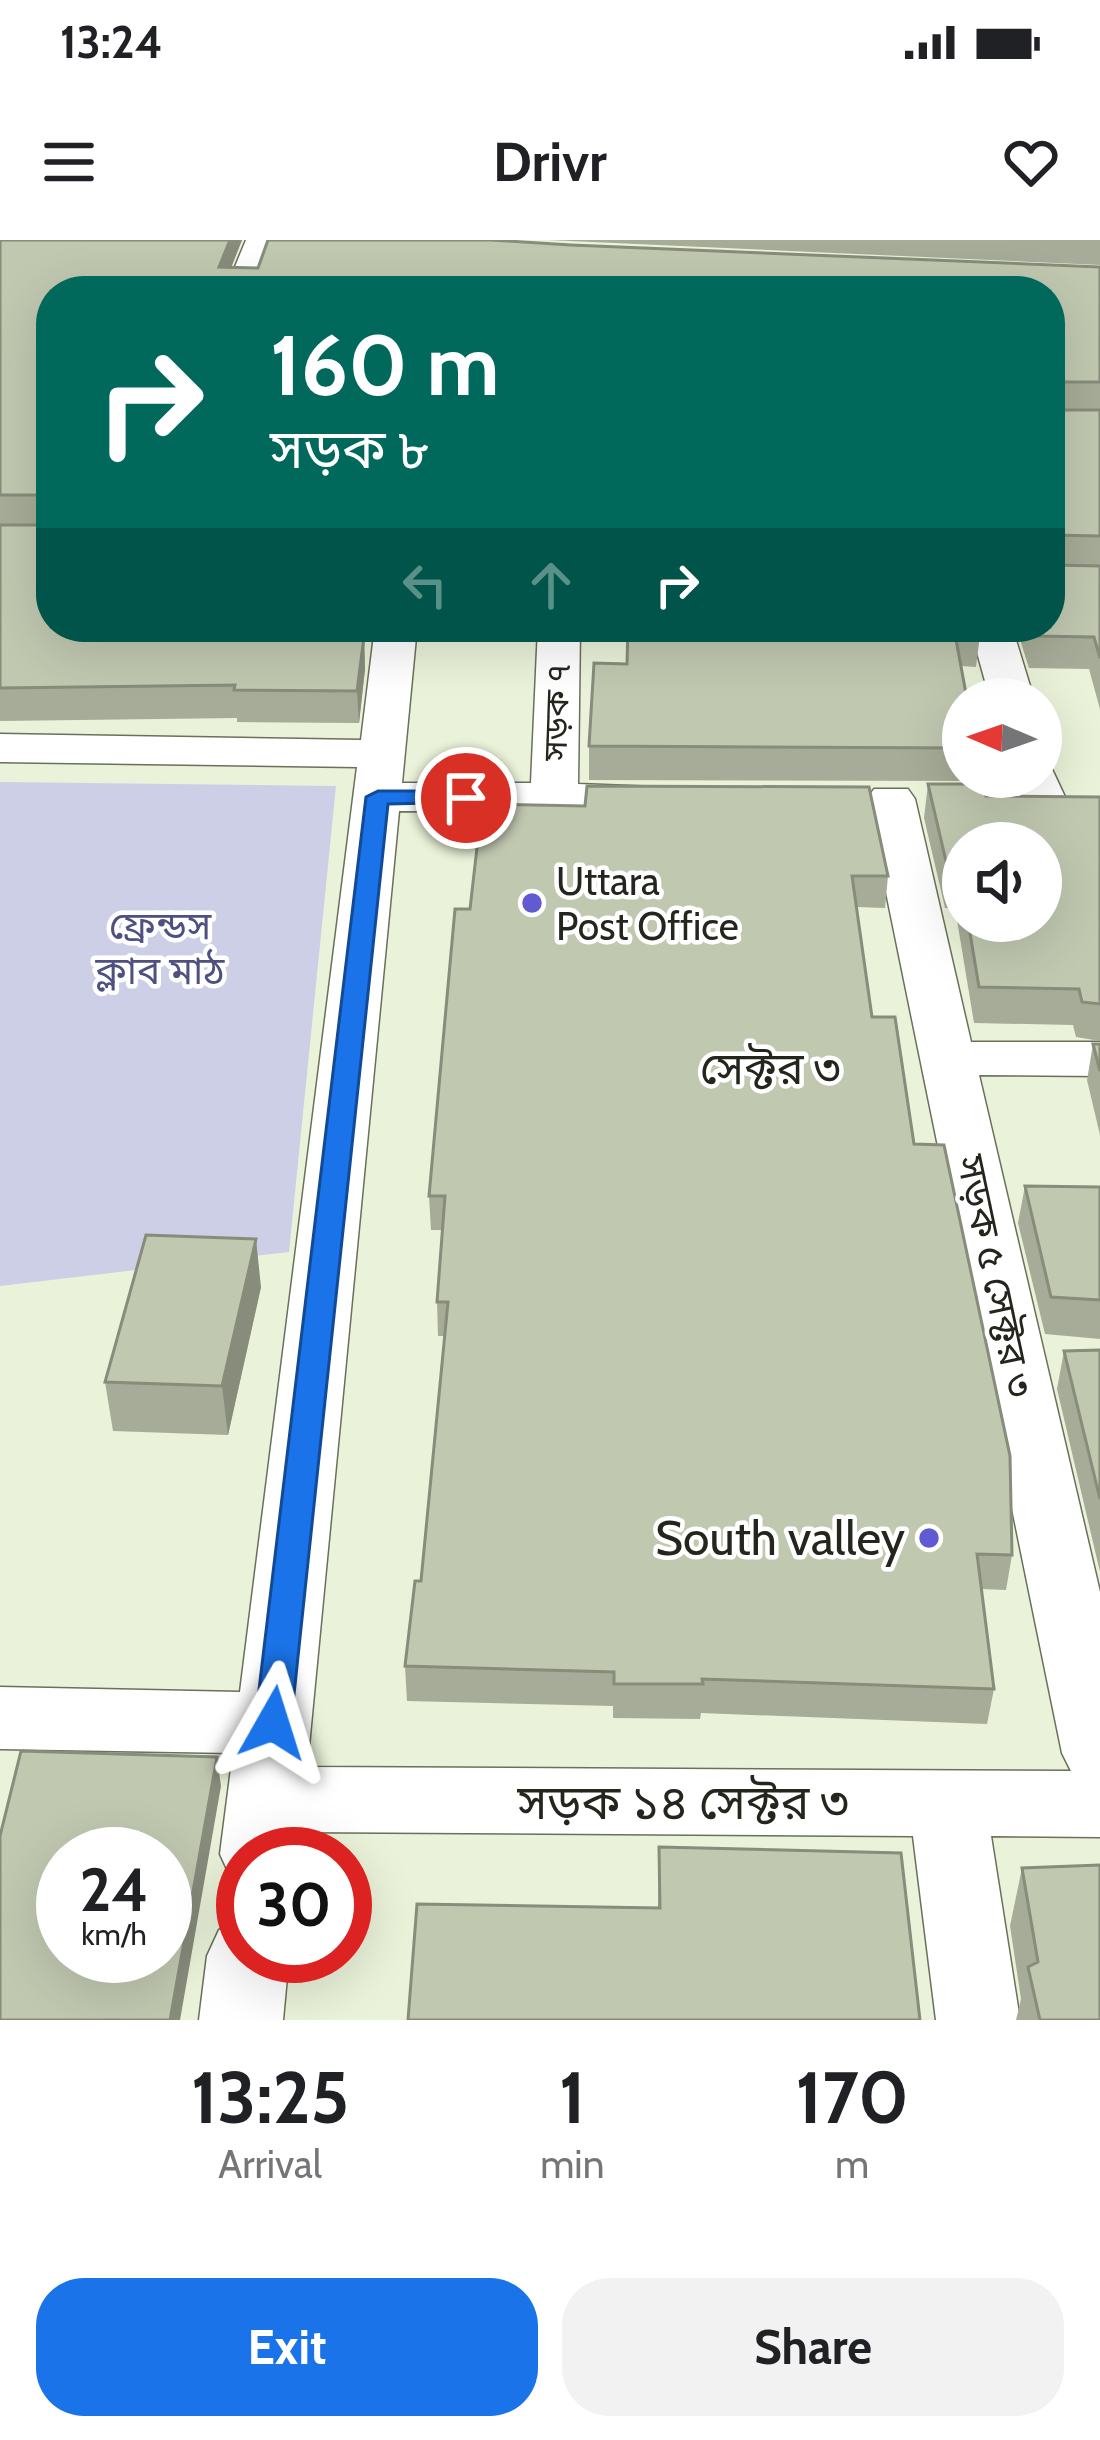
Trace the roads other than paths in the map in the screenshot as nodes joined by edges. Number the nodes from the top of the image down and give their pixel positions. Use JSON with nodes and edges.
{"nodes":[{"id":1,"x":261,"y":240,"type":"edge"},
{"id":2,"x":248,"y":276,"type":"edge"},
{"id":3,"x":394,"y":642,"type":"edge"},
{"id":4,"x":559,"y":642,"type":"edge"},
{"id":5,"x":995,"y":642,"type":"edge"},
{"id":6,"x":1006,"y":678,"type":"edge"},
{"id":7,"x":0,"y":748,"type":"edge"},
{"id":8,"x":380,"y":776,"type":"junction"},
{"id":9,"x":554,"y":798,"type":"junction"},
{"id":10,"x":711,"y":798,"type":"edge"},
{"id":11,"x":890,"y":799,"type":"dead end"},
{"id":12,"x":948,"y":1058,"type":"junction"},
{"id":13,"x":1100,"y":1059,"type":"edge"},
{"id":14,"x":1015,"y":1361,"type":"junction"},
{"id":15,"x":1079,"y":1361,"type":"edge"},
{"id":16,"x":0,"y":1718,"type":"edge"},
{"id":17,"x":273,"y":1723,"type":"junction"},
{"id":18,"x":1100,"y":1754,"type":"edge"},
{"id":19,"x":947,"y":1803,"type":"junction"},
{"id":20,"x":1100,"y":1804,"type":"edge"},
{"id":21,"x":262,"y":1827,"type":"edge"},
{"id":22,"x":245,"y":1983,"type":"edge"},
{"id":23,"x":241,"y":2020,"type":"edge"},
{"id":24,"x":978,"y":2020,"type":"edge"}],
"edges":[{"from":1,"to":2,"type":"street"},
{"from":3,"to":8,"type":"street"},
{"from":4,"to":9,"type":"street","name":"সড়ক ৭"},
{"from":5,"to":6,"type":"street"},
{"from":7,"to":8,"type":"street"},
{"from":8,"to":9,"type":"street"},
{"from":8,"to":17,"type":"street"},
{"from":9,"to":10,"type":"street"},
{"from":11,"to":12,"type":"street","name":"সড়ক ৫ সেক্টর ৩"},
{"from":12,"to":13,"type":"street"},
{"from":12,"to":14,"type":"street","name":"সড়ক ৫ সেক্টর ৩"},
{"from":14,"to":15,"type":"street"},
{"from":14,"to":18,"type":"street","name":"সড়ক ৫ সেক্টর ৩"},
{"from":16,"to":17,"type":"street"},
{"from":17,"to":21,"type":"street"},
{"from":19,"to":20,"type":"street","name":"সড়ক ১৪ সেক্টর ৩"},
{"from":19,"to":21,"type":"street","name":"সড়ক ১৪ সেক্টর ৩"},
{"from":19,"to":24,"type":"street"},
{"from":22,"to":23,"type":"street"}]}
